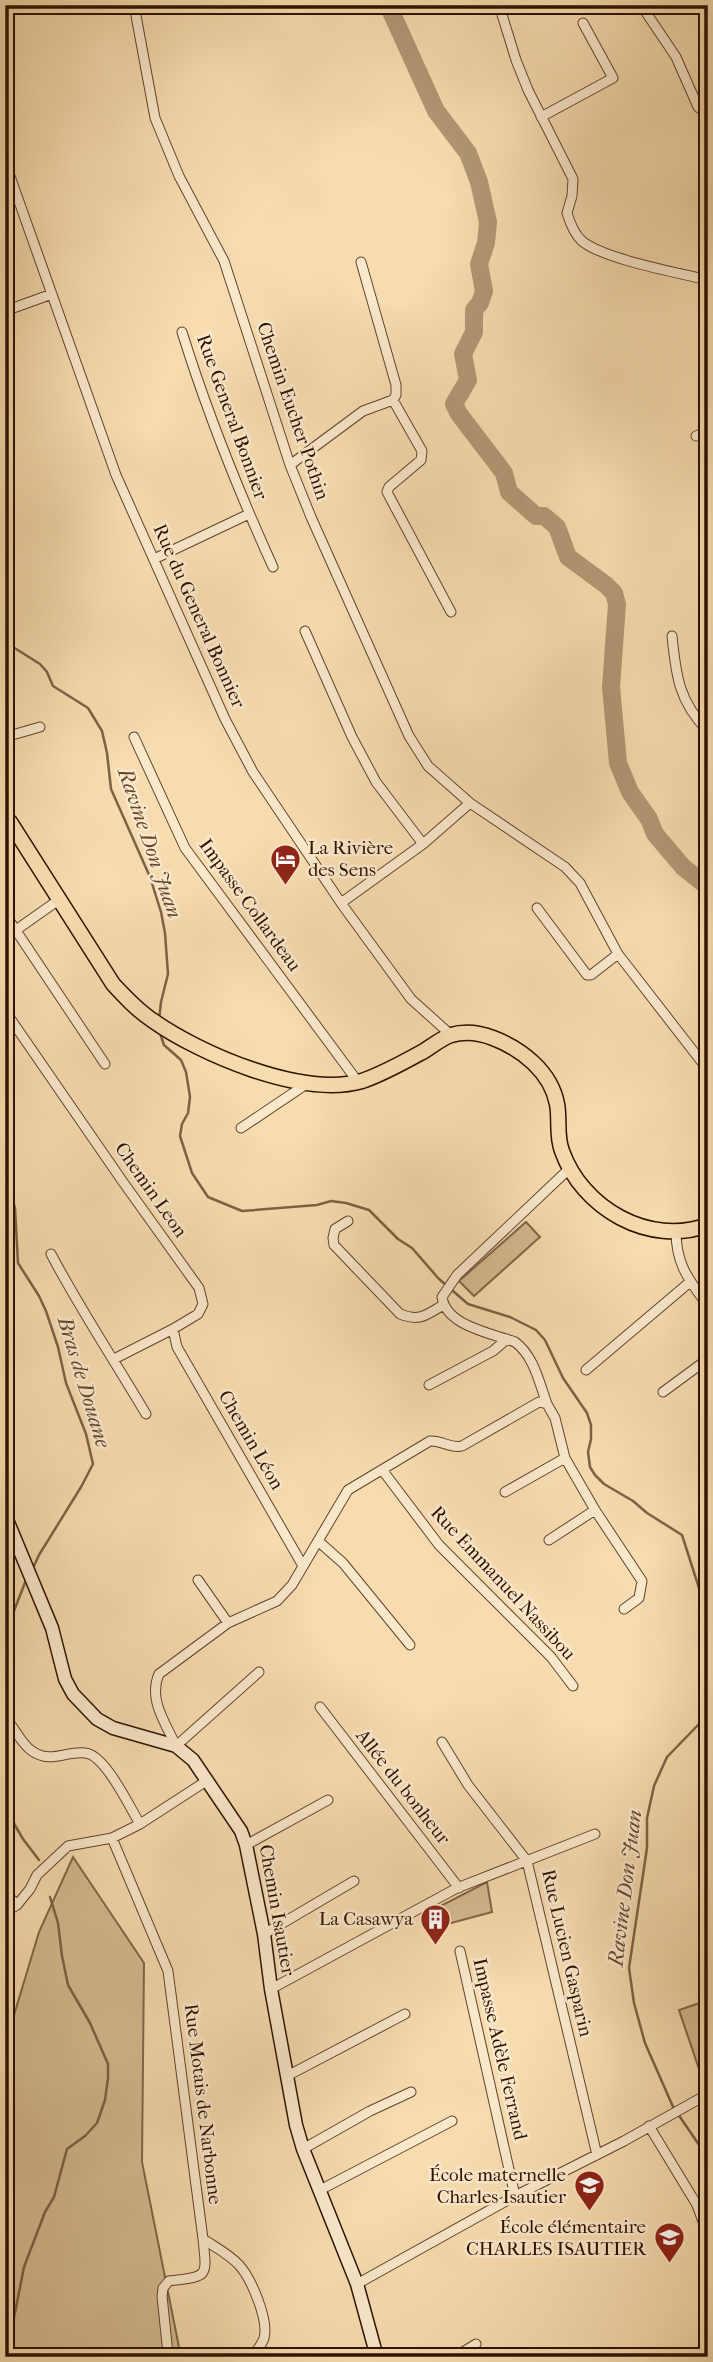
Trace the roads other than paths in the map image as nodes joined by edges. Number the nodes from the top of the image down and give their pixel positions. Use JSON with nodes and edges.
{"nodes":[{"id":1,"x":134,"y":5,"type":"edge"},
{"id":2,"x":499,"y":5,"type":"edge"},
{"id":3,"x":642,"y":5,"type":"edge"},
{"id":4,"x":583,"y":23,"type":"dead end"},
{"id":5,"x":708,"y":115,"type":"edge"},
{"id":6,"x":541,"y":117,"type":"junction"},
{"id":7,"x":5,"y":162,"type":"edge"},
{"id":8,"x":361,"y":262,"type":"dead end"},
{"id":9,"x":708,"y":281,"type":"edge"},
{"id":10,"x":52,"y":294,"type":"junction"},
{"id":11,"x":5,"y":311,"type":"edge"},
{"id":12,"x":182,"y":332,"type":"dead end"},
{"id":13,"x":393,"y":400,"type":"junction"},
{"id":14,"x":708,"y":431,"type":"edge"},
{"id":15,"x":696,"y":436,"type":"dead end"},
{"id":16,"x":290,"y":465,"type":"junction"},
{"id":17,"x":249,"y":514,"type":"junction"},
{"id":18,"x":153,"y":559,"type":"junction"},
{"id":19,"x":273,"y":567,"type":"dead end"},
{"id":20,"x":451,"y":612,"type":"dead end"},
{"id":21,"x":305,"y":631,"type":"dead end"},
{"id":22,"x":672,"y":636,"type":"dead end"},
{"id":23,"x":40,"y":727,"type":"dead end"},
{"id":24,"x":708,"y":732,"type":"edge"},
{"id":25,"x":5,"y":737,"type":"edge"},
{"id":26,"x":134,"y":737,"type":"dead end"},
{"id":27,"x":470,"y":803,"type":"junction"},
{"id":28,"x":5,"y":819,"type":"edge"},
{"id":29,"x":423,"y":844,"type":"junction"},
{"id":30,"x":60,"y":900,"type":"junction"},
{"id":31,"x":341,"y":903,"type":"junction"},
{"id":32,"x":537,"y":908,"type":"dead end"},
{"id":33,"x":5,"y":914,"type":"edge"},
{"id":34,"x":16,"y":930,"type":"junction"},
{"id":35,"x":618,"y":954,"type":"junction"},
{"id":36,"x":5,"y":1011,"type":"edge"},
{"id":37,"x":450,"y":1035,"type":"junction"},
{"id":38,"x":105,"y":1064,"type":"dead end"},
{"id":39,"x":708,"y":1070,"type":"edge"},
{"id":40,"x":358,"y":1082,"type":"junction"},
{"id":41,"x":308,"y":1083,"type":"junction"},
{"id":42,"x":241,"y":1128,"type":"dead end"},
{"id":43,"x":570,"y":1168,"type":"junction"},
{"id":44,"x":348,"y":1221,"type":"dead end"},
{"id":45,"x":708,"y":1225,"type":"edge"},
{"id":46,"x":676,"y":1231,"type":"junction"},
{"id":47,"x":51,"y":1254,"type":"dead end"},
{"id":48,"x":690,"y":1282,"type":"junction"},
{"id":49,"x":443,"y":1305,"type":"junction"},
{"id":50,"x":708,"y":1306,"type":"edge"},
{"id":51,"x":173,"y":1329,"type":"junction"},
{"id":52,"x":507,"y":1339,"type":"junction"},
{"id":53,"x":708,"y":1356,"type":"edge"},
{"id":54,"x":114,"y":1359,"type":"junction"},
{"id":55,"x":586,"y":1370,"type":"dead end"},
{"id":56,"x":429,"y":1385,"type":"dead end"},
{"id":57,"x":663,"y":1392,"type":"dead end"},
{"id":58,"x":547,"y":1404,"type":"junction"},
{"id":59,"x":146,"y":1414,"type":"dead end"},
{"id":60,"x":565,"y":1458,"type":"junction"},
{"id":61,"x":383,"y":1471,"type":"junction"},
{"id":62,"x":505,"y":1492,"type":"dead end"},
{"id":63,"x":595,"y":1510,"type":"junction"},
{"id":64,"x":5,"y":1515,"type":"edge"},
{"id":65,"x":549,"y":1540,"type":"dead end"},
{"id":66,"x":318,"y":1541,"type":"junction"},
{"id":67,"x":303,"y":1566,"type":"junction"},
{"id":68,"x":198,"y":1580,"type":"dead end"},
{"id":69,"x":624,"y":1609,"type":"dead end"},
{"id":70,"x":228,"y":1623,"type":"junction"},
{"id":71,"x":410,"y":1645,"type":"dead end"},
{"id":72,"x":259,"y":1672,"type":"dead end"},
{"id":73,"x":573,"y":1686,"type":"dead end"},
{"id":74,"x":320,"y":1707,"type":"dead end"},
{"id":75,"x":5,"y":1718,"type":"edge"},
{"id":76,"x":442,"y":1742,"type":"dead end"},
{"id":77,"x":176,"y":1746,"type":"junction"},
{"id":78,"x":208,"y":1780,"type":"junction"},
{"id":79,"x":328,"y":1800,"type":"dead end"},
{"id":80,"x":140,"y":1824,"type":"junction"},
{"id":81,"x":594,"y":1835,"type":"dead end"},
{"id":82,"x":112,"y":1838,"type":"junction"},
{"id":83,"x":246,"y":1845,"type":"junction"},
{"id":84,"x":527,"y":1861,"type":"junction"},
{"id":85,"x":355,"y":1881,"type":"dead end"},
{"id":86,"x":459,"y":1888,"type":"junction"},
{"id":87,"x":5,"y":1893,"type":"edge"},
{"id":88,"x":17,"y":1905,"type":"junction"},
{"id":89,"x":5,"y":1912,"type":"edge"},
{"id":90,"x":264,"y":1934,"type":"junction"},
{"id":91,"x":460,"y":1951,"type":"dead end"},
{"id":92,"x":271,"y":1989,"type":"junction"},
{"id":93,"x":405,"y":2014,"type":"dead end"},
{"id":94,"x":287,"y":2076,"type":"junction"},
{"id":95,"x":411,"y":2092,"type":"dead end"},
{"id":96,"x":708,"y":2094,"type":"edge"},
{"id":97,"x":452,"y":2121,"type":"dead end"},
{"id":98,"x":649,"y":2126,"type":"junction"},
{"id":99,"x":303,"y":2149,"type":"junction"},
{"id":100,"x":597,"y":2155,"type":"junction"},
{"id":101,"x":320,"y":2190,"type":"junction"},
{"id":102,"x":516,"y":2196,"type":"junction"},
{"id":103,"x":708,"y":2235,"type":"edge"},
{"id":104,"x":202,"y":2239,"type":"junction"},
{"id":105,"x":357,"y":2284,"type":"junction"},
{"id":106,"x":476,"y":2344,"type":"dead end"},
{"id":107,"x":168,"y":2354,"type":"dead end"},
{"id":108,"x":252,"y":2357,"type":"edge"},
{"id":109,"x":377,"y":2357,"type":"edge"},
{"id":110,"x":455,"y":2357,"type":"edge"}],
"edges":[{"from":1,"to":16,"type":"street","name":"Chemin Eucher Pothin"},
{"from":2,"to":6,"type":"street"},
{"from":3,"to":5,"type":"street"},
{"from":4,"to":6,"type":"street"},
{"from":6,"to":9,"type":"street"},
{"from":7,"to":10,"type":"street","name":"Rue du General Bonnier"},
{"from":8,"to":13,"type":"street"},
{"from":10,"to":11,"type":"street"},
{"from":10,"to":18,"type":"street","name":"Rue du General Bonnier"},
{"from":12,"to":17,"type":"street","name":"Rue General Bonnier"},
{"from":13,"to":16,"type":"street"},
{"from":13,"to":20,"type":"street"},
{"from":14,"to":15,"type":"street"},
{"from":16,"to":27,"type":"street","name":"Chemin Eucher Pothin"},
{"from":17,"to":18,"type":"street","name":"Rue General Bonnier"},
{"from":17,"to":19,"type":"street","name":"Rue General Bonnier"},
{"from":18,"to":31,"type":"street","name":"Rue du General Bonnier"},
{"from":21,"to":29,"type":"street"},
{"from":22,"to":24,"type":"street"},
{"from":23,"to":25,"type":"street"},
{"from":26,"to":40,"type":"street","name":"Impasse Collardeau"},
{"from":27,"to":29,"type":"street"},
{"from":27,"to":35,"type":"street","name":"Chemin Eucher Pothin"},
{"from":28,"to":30,"type":"main road"},
{"from":29,"to":31,"type":"street"},
{"from":30,"to":34,"type":"street"},
{"from":30,"to":41,"type":"main road"},
{"from":31,"to":37,"type":"street","name":"Rue du General Bonnier"},
{"from":32,"to":35,"type":"street"},
{"from":33,"to":34,"type":"street"},
{"from":34,"to":38,"type":"street"},
{"from":35,"to":39,"type":"street","name":"Chemin Eucher Pothin"},
{"from":36,"to":51,"type":"street","name":"Chemin Leon"},
{"from":37,"to":40,"type":"main road"},
{"from":37,"to":43,"type":"main road"},
{"from":40,"to":41,"type":"main road"},
{"from":41,"to":42,"type":"street"},
{"from":43,"to":46,"type":"main road"},
{"from":43,"to":49,"type":"street"},
{"from":44,"to":49,"type":"street"},
{"from":45,"to":46,"type":"main road"},
{"from":46,"to":48,"type":"street"},
{"from":47,"to":54,"type":"street"},
{"from":48,"to":50,"type":"street"},
{"from":48,"to":55,"type":"street"},
{"from":49,"to":52,"type":"street"},
{"from":51,"to":54,"type":"street","name":"Chemin Leon"},
{"from":51,"to":67,"type":"street","name":"Chemin Léon"},
{"from":52,"to":56,"type":"street"},
{"from":52,"to":58,"type":"street"},
{"from":53,"to":57,"type":"street"},
{"from":54,"to":59,"type":"street"},
{"from":58,"to":60,"type":"street"},
{"from":58,"to":61,"type":"street"},
{"from":60,"to":62,"type":"street"},
{"from":60,"to":63,"type":"street"},
{"from":61,"to":66,"type":"street"},
{"from":61,"to":73,"type":"street","name":"Rue Emmanuel Nassibou"},
{"from":63,"to":65,"type":"street"},
{"from":63,"to":69,"type":"street"},
{"from":64,"to":77,"type":"main road","name":"Chemin Isautier"},
{"from":66,"to":67,"type":"street"},
{"from":66,"to":71,"type":"street"},
{"from":67,"to":70,"type":"street"},
{"from":68,"to":70,"type":"street"},
{"from":70,"to":77,"type":"street"},
{"from":72,"to":77,"type":"street"},
{"from":74,"to":86,"type":"street","name":"Allée du bonheur"},
{"from":75,"to":80,"type":"street"},
{"from":76,"to":84,"type":"street","name":"Rue Lucien Gasparin"},
{"from":77,"to":78,"type":"main road","name":"Chemin Isautier"},
{"from":78,"to":80,"type":"street"},
{"from":78,"to":83,"type":"main road","name":"Chemin Isautier"},
{"from":79,"to":83,"type":"street"},
{"from":80,"to":82,"type":"street"},
{"from":81,"to":84,"type":"street"},
{"from":82,"to":88,"type":"street"},
{"from":82,"to":104,"type":"street","name":"Rue Motais de Narbonne"},
{"from":83,"to":90,"type":"main road","name":"Chemin Isautier"},
{"from":84,"to":86,"type":"street"},
{"from":84,"to":100,"type":"street","name":"Rue Lucien Gasparin"},
{"from":85,"to":90,"type":"street"},
{"from":86,"to":92,"type":"street"},
{"from":87,"to":88,"type":"street"},
{"from":88,"to":89,"type":"street"},
{"from":90,"to":92,"type":"main road","name":"Chemin Isautier"},
{"from":91,"to":102,"type":"street","name":"Impasse Adèle Ferrand"},
{"from":92,"to":94,"type":"main road","name":"Chemin Isautier"},
{"from":93,"to":94,"type":"street"},
{"from":94,"to":99,"type":"main road","name":"Chemin Isautier"},
{"from":95,"to":99,"type":"street"},
{"from":96,"to":98,"type":"street"},
{"from":97,"to":101,"type":"street"},
{"from":98,"to":100,"type":"street"},
{"from":98,"to":103,"type":"street"},
{"from":99,"to":101,"type":"main road","name":"Chemin Isautier"},
{"from":100,"to":102,"type":"street"},
{"from":101,"to":105,"type":"main road","name":"Chemin Isautier"},
{"from":102,"to":105,"type":"street"},
{"from":104,"to":107,"type":"street","name":"Rue Motais de Narbonne"},
{"from":104,"to":108,"type":"street"},
{"from":105,"to":109,"type":"main road","name":"Chemin Isautier"},
{"from":106,"to":110,"type":"street"}]}
